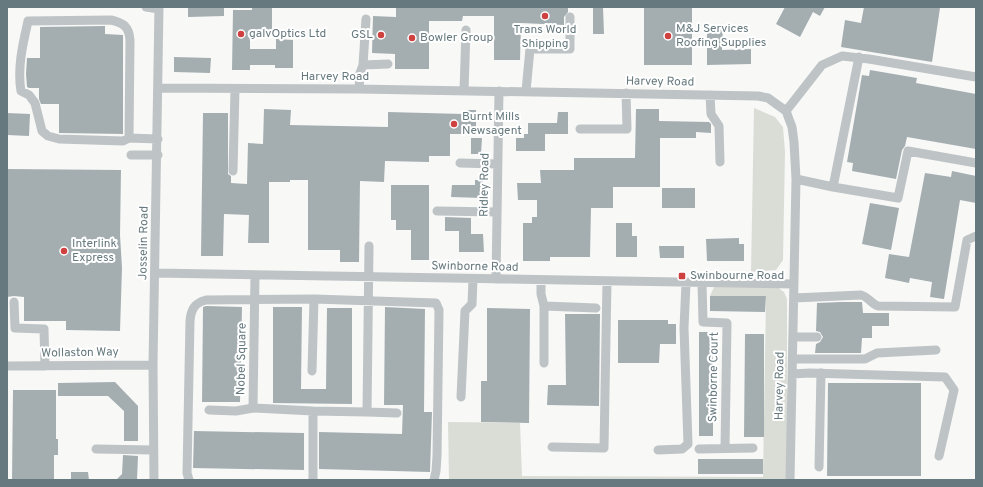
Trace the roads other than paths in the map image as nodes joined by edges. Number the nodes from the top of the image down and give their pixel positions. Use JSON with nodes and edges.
{"nodes":[{"id":1,"x":146,"y":7,"type":"edge"},
{"id":2,"x":160,"y":8,"type":"edge"},
{"id":3,"x":570,"y":17,"type":"dead end"},
{"id":4,"x":366,"y":19,"type":"dead end"},
{"id":5,"x":466,"y":30,"type":"dead end"},
{"id":6,"x":859,"y":57,"type":"junction"},
{"id":7,"x":388,"y":64,"type":"dead end"},
{"id":8,"x":363,"y":65,"type":"junction"},
{"id":9,"x":976,"y":77,"type":"edge"},
{"id":10,"x":158,"y":88,"type":"junction"},
{"id":11,"x":235,"y":89,"type":"junction"},
{"id":12,"x":359,"y":89,"type":"junction"},
{"id":13,"x":464,"y":91,"type":"junction"},
{"id":14,"x":499,"y":91,"type":"junction"},
{"id":15,"x":526,"y":91,"type":"junction"},
{"id":16,"x":626,"y":93,"type":"junction"},
{"id":17,"x":710,"y":95,"type":"junction"},
{"id":18,"x":786,"y":111,"type":"junction"},
{"id":19,"x":580,"y":129,"type":"dead end"},
{"id":20,"x":129,"y":138,"type":"junction"},
{"id":21,"x":158,"y":139,"type":"junction"},
{"id":22,"x":131,"y":155,"type":"dead end"},
{"id":23,"x":158,"y":155,"type":"junction"},
{"id":24,"x":720,"y":162,"type":"dead end"},
{"id":25,"x":460,"y":163,"type":"dead end"},
{"id":26,"x":976,"y":163,"type":"edge"},
{"id":27,"x":497,"y":164,"type":"junction"},
{"id":28,"x":234,"y":171,"type":"dead end"},
{"id":29,"x":796,"y":179,"type":"junction"},
{"id":30,"x":833,"y":187,"type":"junction"},
{"id":31,"x":437,"y":211,"type":"dead end"},
{"id":32,"x":497,"y":212,"type":"junction"},
{"id":33,"x":976,"y":236,"type":"edge"},
{"id":34,"x":369,"y":246,"type":"dead end"},
{"id":35,"x":156,"y":273,"type":"junction"},
{"id":36,"x":255,"y":275,"type":"junction"},
{"id":37,"x":369,"y":277,"type":"junction"},
{"id":38,"x":473,"y":279,"type":"junction"},
{"id":39,"x":496,"y":279,"type":"junction"},
{"id":40,"x":541,"y":280,"type":"junction"},
{"id":41,"x":607,"y":281,"type":"junction"},
{"id":42,"x":686,"y":283,"type":"junction"},
{"id":43,"x":702,"y":283,"type":"junction"},
{"id":44,"x":794,"y":284,"type":"junction"},
{"id":45,"x":794,"y":298,"type":"junction"},
{"id":46,"x":255,"y":299,"type":"junction"},
{"id":47,"x":314,"y":299,"type":"junction"},
{"id":48,"x":369,"y":300,"type":"junction"},
{"id":49,"x":14,"y":302,"type":"dead end"},
{"id":50,"x":544,"y":306,"type":"junction"},
{"id":51,"x":596,"y":308,"type":"dead end"},
{"id":52,"x":793,"y":337,"type":"junction"},
{"id":53,"x":817,"y":337,"type":"dead end"},
{"id":54,"x":936,"y":350,"type":"dead end"},
{"id":55,"x":793,"y":359,"type":"junction"},
{"id":56,"x":544,"y":363,"type":"dead end"},
{"id":57,"x":154,"y":365,"type":"junction"},
{"id":58,"x":7,"y":366,"type":"edge"},
{"id":59,"x":45,"y":366,"type":"junction"},
{"id":60,"x":312,"y":371,"type":"dead end"},
{"id":61,"x":821,"y":373,"type":"junction"},
{"id":62,"x":792,"y":374,"type":"junction"},
{"id":63,"x":461,"y":397,"type":"dead end"},
{"id":64,"x":253,"y":408,"type":"junction"},
{"id":65,"x":209,"y":410,"type":"dead end"},
{"id":66,"x":313,"y":411,"type":"junction"},
{"id":67,"x":367,"y":412,"type":"junction"},
{"id":68,"x":397,"y":413,"type":"dead end"},
{"id":69,"x":552,"y":448,"type":"dead end"},
{"id":70,"x":725,"y":448,"type":"junction"},
{"id":71,"x":753,"y":448,"type":"dead end"},
{"id":72,"x":96,"y":449,"type":"dead end"},
{"id":73,"x":699,"y":449,"type":"dead end"},
{"id":74,"x":154,"y":450,"type":"junction"},
{"id":75,"x":658,"y":450,"type":"dead end"},
{"id":76,"x":939,"y":456,"type":"dead end"},
{"id":77,"x":819,"y":467,"type":"dead end"},
{"id":78,"x":154,"y":480,"type":"edge"},
{"id":79,"x":189,"y":480,"type":"edge"},
{"id":80,"x":313,"y":480,"type":"edge"},
{"id":81,"x":434,"y":480,"type":"edge"},
{"id":82,"x":790,"y":480,"type":"edge"}],
"edges":[{"from":1,"to":2,"type":"street"},
{"from":2,"to":10,"type":"street","name":"Josselin Road"},
{"from":3,"to":15,"type":"street"},
{"from":4,"to":8,"type":"street"},
{"from":5,"to":13,"type":"street"},
{"from":6,"to":9,"type":"street"},
{"from":6,"to":18,"type":"street"},
{"from":6,"to":30,"type":"street"},
{"from":7,"to":8,"type":"street"},
{"from":8,"to":12,"type":"street"},
{"from":10,"to":11,"type":"street","name":"Harvey Road"},
{"from":10,"to":21,"type":"street","name":"Josselin Road"},
{"from":11,"to":12,"type":"street","name":"Harvey Road"},
{"from":11,"to":28,"type":"street"},
{"from":12,"to":13,"type":"street","name":"Harvey Road"},
{"from":13,"to":14,"type":"street","name":"Harvey Road"},
{"from":14,"to":15,"type":"street","name":"Harvey Road"},
{"from":14,"to":27,"type":"street","name":"Ridley Road"},
{"from":15,"to":16,"type":"street","name":"Harvey Road"},
{"from":16,"to":17,"type":"street","name":"Harvey Road"},
{"from":16,"to":19,"type":"street"},
{"from":17,"to":18,"type":"street","name":"Harvey Road"},
{"from":17,"to":24,"type":"street"},
{"from":18,"to":29,"type":"street","name":"Harvey Road"},
{"from":20,"to":20,"type":"street"},
{"from":20,"to":21,"type":"street"},
{"from":21,"to":23,"type":"street","name":"Josselin Road"},
{"from":22,"to":23,"type":"street"},
{"from":23,"to":35,"type":"street","name":"Josselin Road"},
{"from":25,"to":27,"type":"street"},
{"from":26,"to":30,"type":"street"},
{"from":27,"to":32,"type":"street","name":"Ridley Road"},
{"from":29,"to":30,"type":"street"},
{"from":29,"to":44,"type":"street","name":"Harvey Road"},
{"from":31,"to":32,"type":"street"},
{"from":32,"to":39,"type":"street","name":"Ridley Road"},
{"from":33,"to":45,"type":"street"},
{"from":34,"to":37,"type":"street"},
{"from":35,"to":36,"type":"street","name":"Swinborne Road"},
{"from":35,"to":57,"type":"street","name":"Josselin Road"},
{"from":36,"to":37,"type":"street","name":"Swinborne Road"},
{"from":36,"to":46,"type":"street","name":"Nobel Square"},
{"from":37,"to":38,"type":"street","name":"Swinborne Road"},
{"from":37,"to":48,"type":"street"},
{"from":38,"to":39,"type":"street","name":"Swinborne Road"},
{"from":38,"to":63,"type":"street"},
{"from":39,"to":40,"type":"street","name":"Swinborne Road"},
{"from":40,"to":41,"type":"street","name":"Swinborne Road"},
{"from":40,"to":50,"type":"street"},
{"from":41,"to":42,"type":"street","name":"Swinborne Road"},
{"from":41,"to":69,"type":"street"},
{"from":42,"to":43,"type":"street","name":"Swinborne Road"},
{"from":42,"to":75,"type":"street"},
{"from":43,"to":44,"type":"street","name":"Swinborne Road"},
{"from":43,"to":70,"type":"street","name":"Swinborne Court"},
{"from":44,"to":45,"type":"street","name":"Harvey Road"},
{"from":45,"to":52,"type":"street","name":"Harvey Road"},
{"from":46,"to":47,"type":"street"},
{"from":46,"to":64,"type":"street","name":"Nobel Square"},
{"from":46,"to":79,"type":"street"},
{"from":47,"to":48,"type":"street"},
{"from":47,"to":60,"type":"street"},
{"from":48,"to":67,"type":"street"},
{"from":48,"to":81,"type":"street"},
{"from":49,"to":59,"type":"street"},
{"from":50,"to":51,"type":"street"},
{"from":50,"to":56,"type":"street"},
{"from":52,"to":53,"type":"street"},
{"from":52,"to":55,"type":"street","name":"Harvey Road"},
{"from":54,"to":55,"type":"street"},
{"from":55,"to":62,"type":"street","name":"Harvey Road"},
{"from":57,"to":59,"type":"street","name":"Wollaston Way"},
{"from":57,"to":74,"type":"street","name":"Josselin Road"},
{"from":58,"to":59,"type":"street","name":"Wollaston Way"},
{"from":61,"to":62,"type":"street"},
{"from":61,"to":76,"type":"street"},
{"from":61,"to":77,"type":"street"},
{"from":62,"to":82,"type":"street","name":"Harvey Road"},
{"from":64,"to":65,"type":"street"},
{"from":64,"to":66,"type":"street","name":"Nobel Square"},
{"from":66,"to":67,"type":"street","name":"Nobel Square"},
{"from":66,"to":80,"type":"street"},
{"from":67,"to":68,"type":"street","name":"Nobel Square"},
{"from":70,"to":71,"type":"street"},
{"from":70,"to":73,"type":"street"},
{"from":72,"to":74,"type":"street"},
{"from":74,"to":78,"type":"street","name":"Josselin Road"}]}
